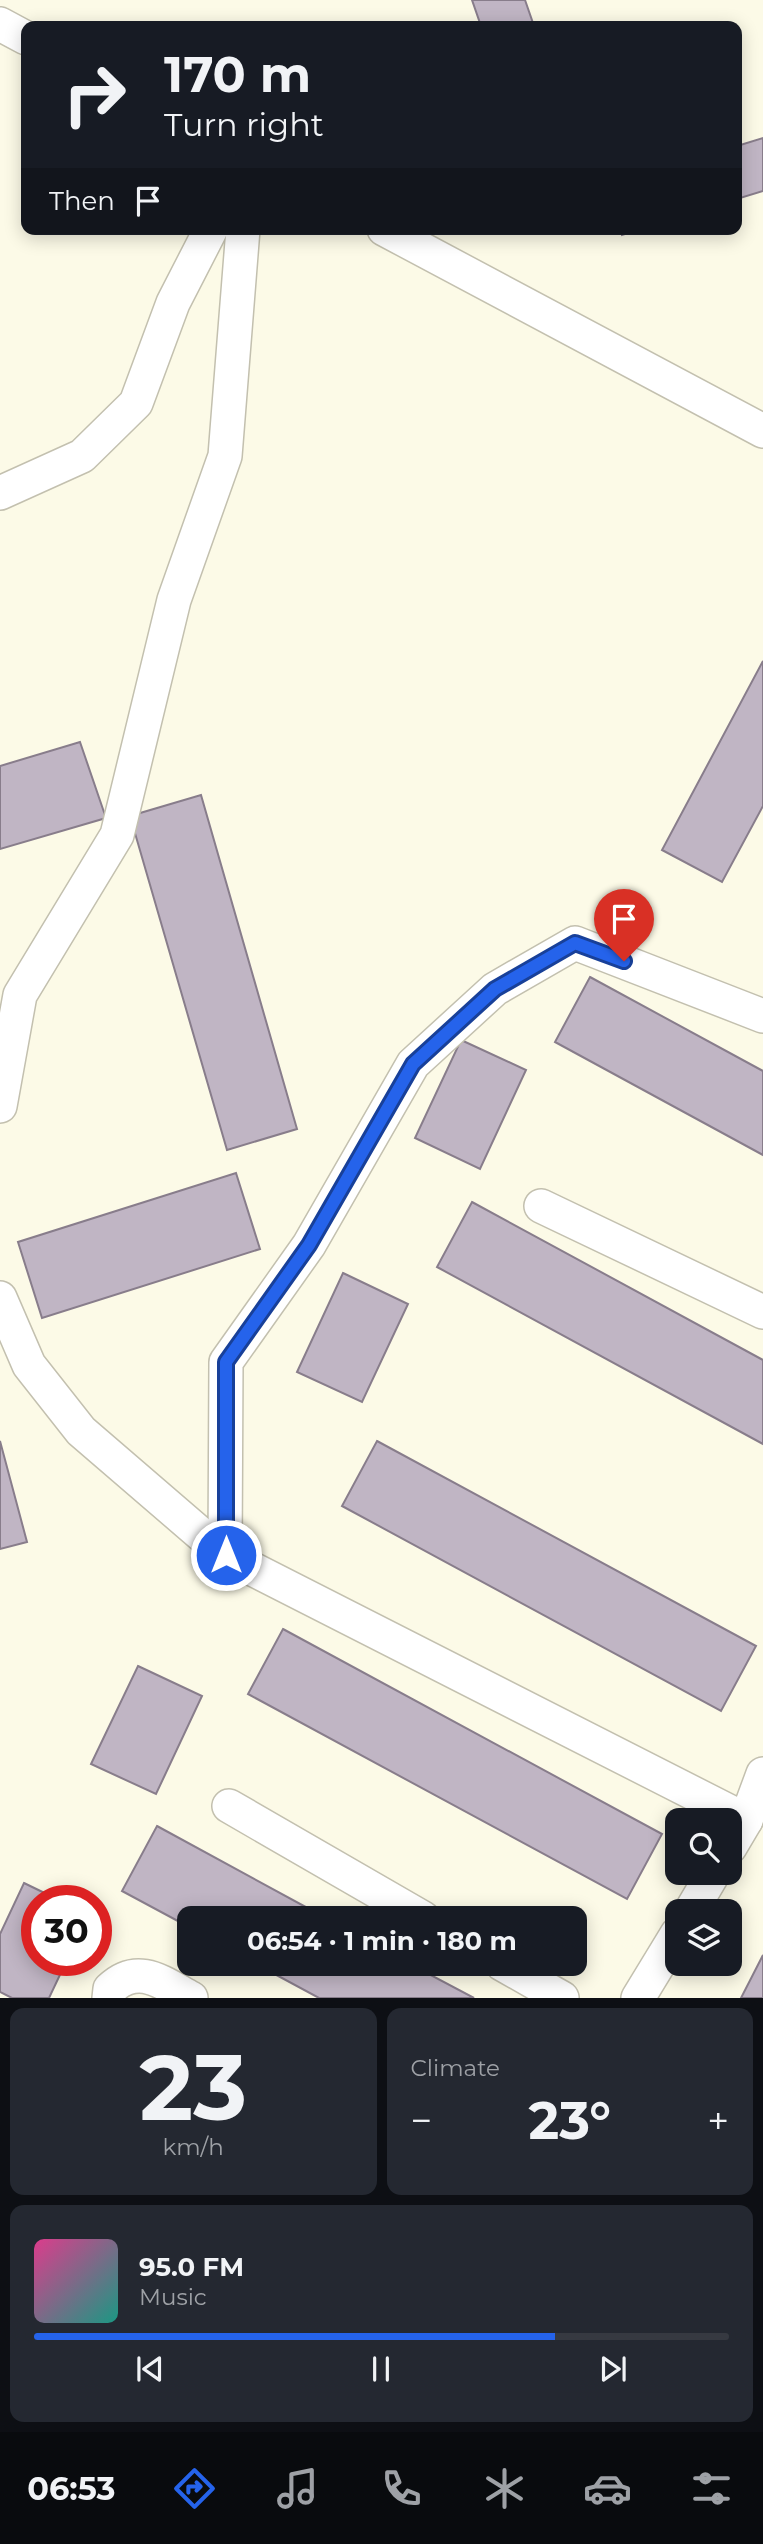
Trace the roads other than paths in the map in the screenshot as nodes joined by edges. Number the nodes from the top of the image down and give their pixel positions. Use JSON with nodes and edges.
{"nodes":[{"id":1,"x":0,"y":24,"type":"edge"},
{"id":2,"x":21,"y":35,"type":"edge"},
{"id":3,"x":208,"y":235,"type":"edge"},
{"id":4,"x":243,"y":235,"type":"edge"},
{"id":5,"x":395,"y":235,"type":"edge"},
{"id":6,"x":763,"y":431,"type":"edge"},
{"id":7,"x":0,"y":493,"type":"edge"},
{"id":8,"x":763,"y":1016,"type":"edge"},
{"id":9,"x":0,"y":1107,"type":"edge"},
{"id":10,"x":541,"y":1206,"type":"dead end"},
{"id":11,"x":0,"y":1298,"type":"edge"},
{"id":12,"x":763,"y":1312,"type":"edge"},
{"id":13,"x":226,"y":1555,"type":"junction"},
{"id":14,"x":763,"y":1774,"type":"edge"},
{"id":15,"x":229,"y":1806,"type":"dead end"},
{"id":16,"x":692,"y":1808,"type":"edge"},
{"id":17,"x":742,"y":1824,"type":"edge"},
{"id":18,"x":402,"y":1906,"type":"edge"},
{"id":19,"x":665,"y":1954,"type":"edge"},
{"id":20,"x":523,"y":1976,"type":"edge"},
{"id":21,"x":109,"y":1998,"type":"edge"},
{"id":22,"x":191,"y":1998,"type":"edge"},
{"id":23,"x":562,"y":1998,"type":"edge"},
{"id":24,"x":638,"y":1998,"type":"edge"}],
"edges":[{"from":1,"to":2,"type":"street"},
{"from":3,"to":7,"type":"street"},
{"from":4,"to":9,"type":"street"},
{"from":5,"to":6,"type":"street"},
{"from":8,"to":13,"type":"street"},
{"from":10,"to":12,"type":"street"},
{"from":11,"to":13,"type":"street"},
{"from":13,"to":16,"type":"street"},
{"from":14,"to":17,"type":"street"},
{"from":15,"to":18,"type":"street"},
{"from":19,"to":24,"type":"street"},
{"from":20,"to":23,"type":"street"},
{"from":21,"to":22,"type":"street"}]}
